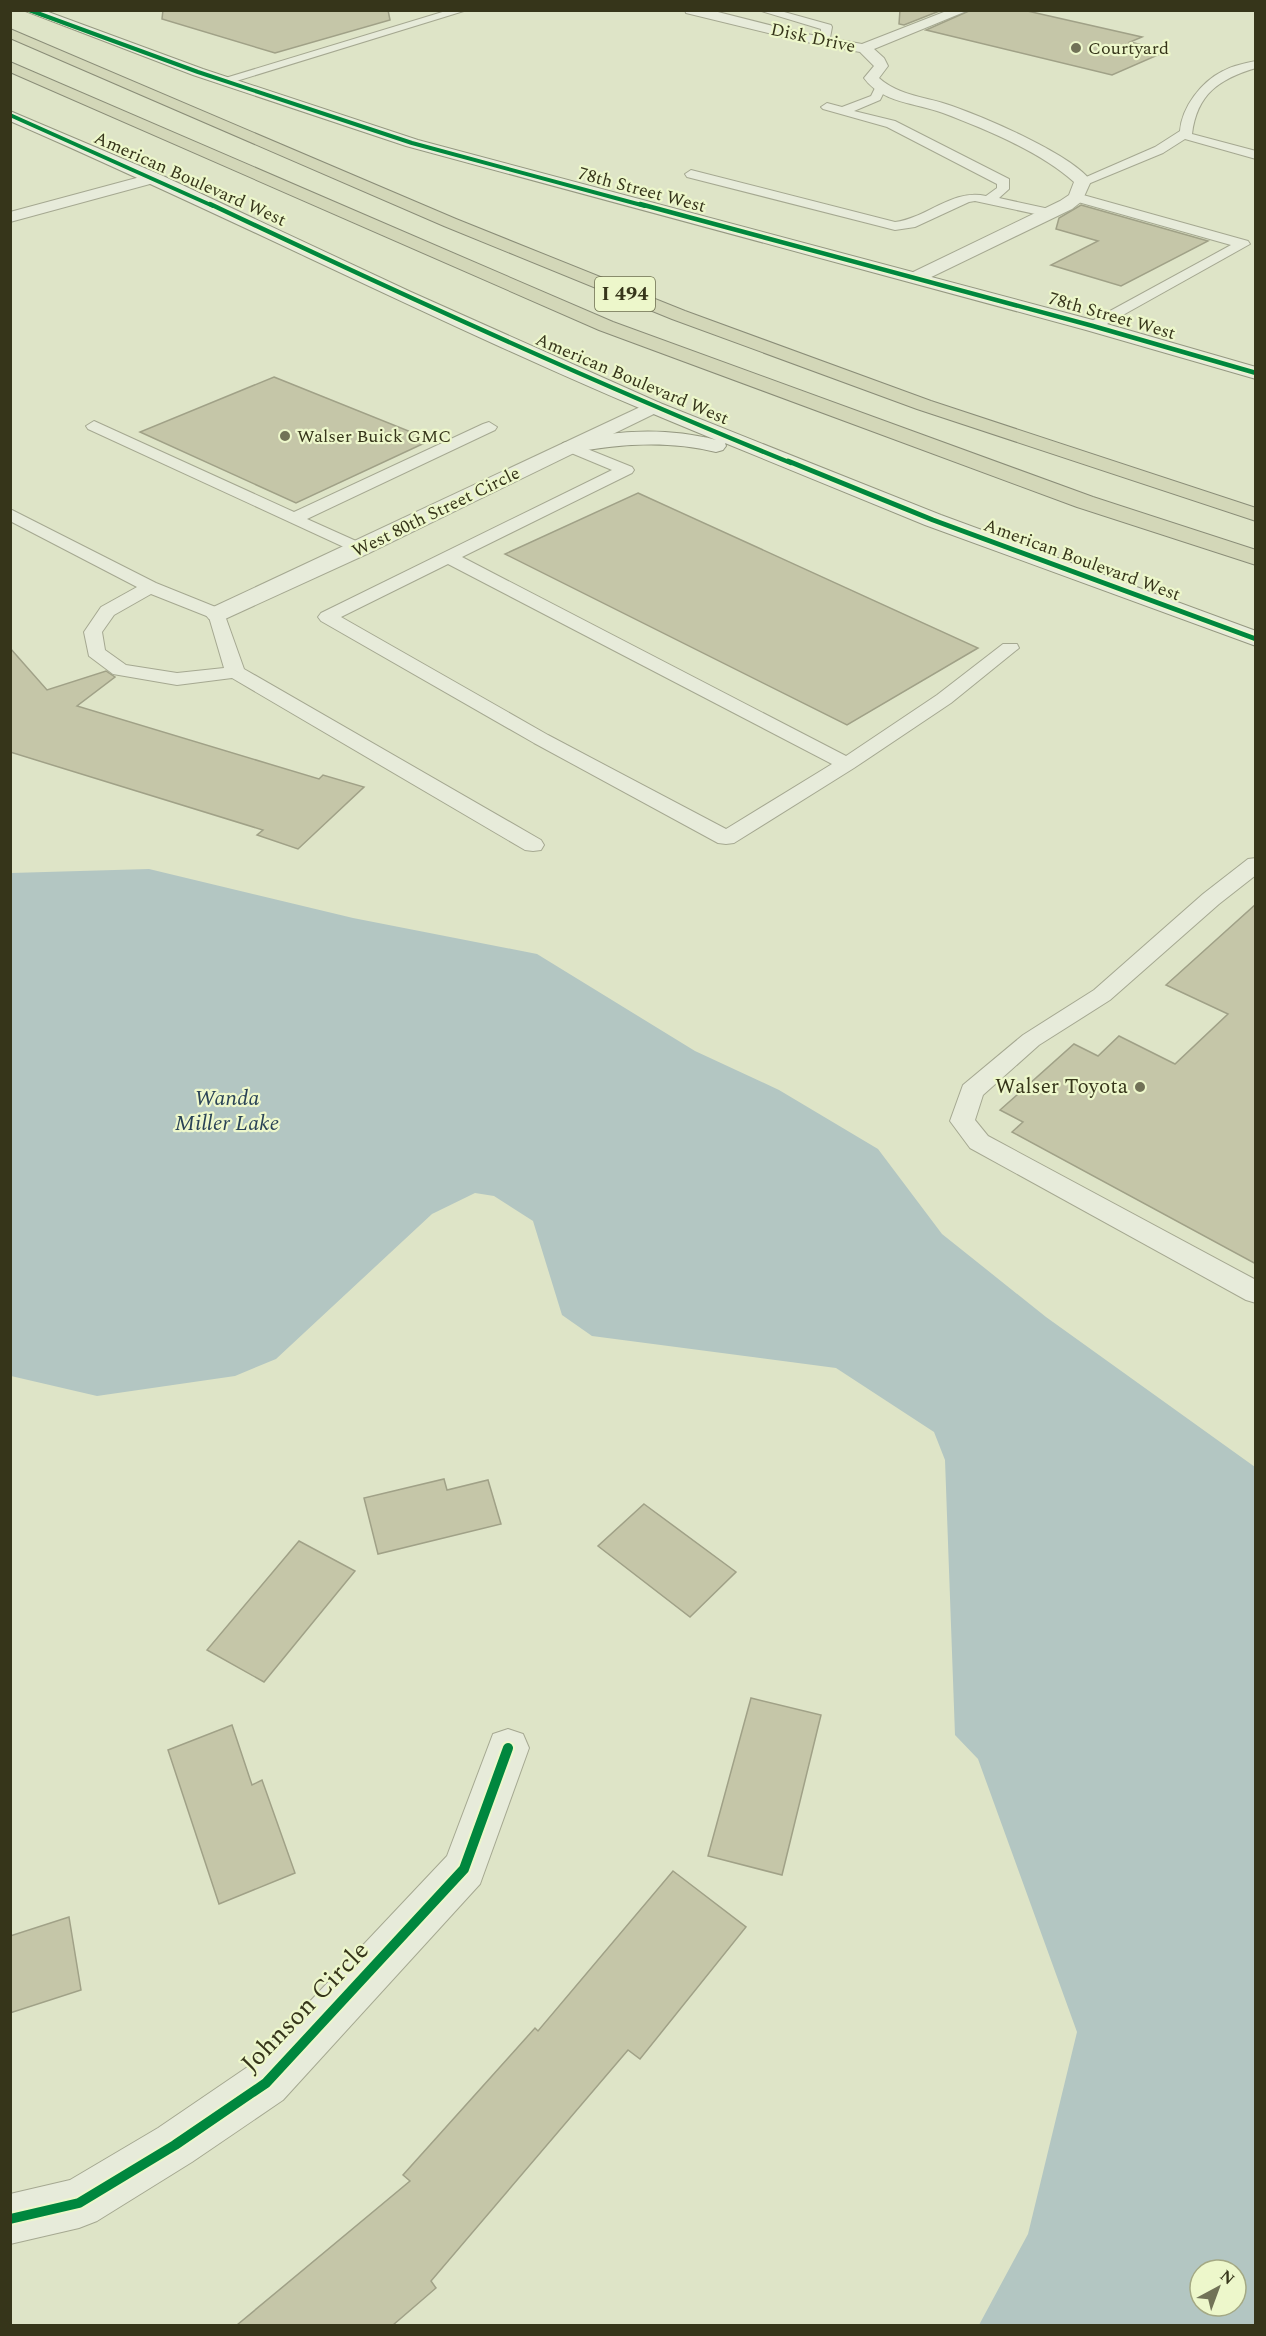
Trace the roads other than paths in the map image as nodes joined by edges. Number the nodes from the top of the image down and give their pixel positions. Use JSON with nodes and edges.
{"nodes":[{"id":1,"x":29,"y":10,"type":"edge"},
{"id":2,"x":462,"y":10,"type":"edge"},
{"id":3,"x":691,"y":10,"type":"edge"},
{"id":4,"x":763,"y":10,"type":"edge"},
{"id":5,"x":963,"y":10,"type":"edge"},
{"id":6,"x":10,"y":33,"type":"edge"},
{"id":7,"x":825,"y":41,"type":"junction"},
{"id":8,"x":865,"y":49,"type":"junction"},
{"id":9,"x":10,"y":66,"type":"edge"},
{"id":10,"x":1254,"y":66,"type":"edge"},
{"id":11,"x":225,"y":81,"type":"junction"},
{"id":12,"x":880,"y":88,"type":"junction"},
{"id":13,"x":827,"y":107,"type":"dead end"},
{"id":14,"x":843,"y":111,"type":"junction"},
{"id":15,"x":10,"y":115,"type":"edge"},
{"id":16,"x":1183,"y":135,"type":"junction"},
{"id":17,"x":1256,"y":155,"type":"edge"},
{"id":18,"x":136,"y":169,"type":"junction"},
{"id":19,"x":691,"y":174,"type":"dead end"},
{"id":20,"x":154,"y":178,"type":"junction"},
{"id":21,"x":1083,"y":182,"type":"junction"},
{"id":22,"x":1076,"y":197,"type":"junction"},
{"id":23,"x":990,"y":199,"type":"junction"},
{"id":24,"x":10,"y":205,"type":"edge"},
{"id":25,"x":1049,"y":213,"type":"junction"},
{"id":26,"x":10,"y":218,"type":"edge"},
{"id":27,"x":915,"y":278,"type":"junction"},
{"id":28,"x":1093,"y":326,"type":"junction"},
{"id":29,"x":1256,"y":373,"type":"edge"},
{"id":30,"x":653,"y":407,"type":"junction"},
{"id":31,"x":94,"y":426,"type":"dead end"},
{"id":32,"x":489,"y":427,"type":"dead end"},
{"id":33,"x":570,"y":447,"type":"junction"},
{"id":34,"x":904,"y":508,"type":"junction"},
{"id":35,"x":10,"y":514,"type":"edge"},
{"id":36,"x":1256,"y":515,"type":"edge"},
{"id":37,"x":295,"y":518,"type":"junction"},
{"id":38,"x":359,"y":549,"type":"junction"},
{"id":39,"x":448,"y":557,"type":"junction"},
{"id":40,"x":1256,"y":558,"type":"edge"},
{"id":41,"x":150,"y":587,"type":"junction"},
{"id":42,"x":217,"y":614,"type":"junction"},
{"id":43,"x":1256,"y":639,"type":"edge"},
{"id":44,"x":1010,"y":648,"type":"dead end"},
{"id":45,"x":235,"y":672,"type":"junction"},
{"id":46,"x":847,"y":764,"type":"junction"},
{"id":47,"x":533,"y":845,"type":"dead end"},
{"id":48,"x":1256,"y":864,"type":"edge"},
{"id":49,"x":1256,"y":1293,"type":"edge"},
{"id":50,"x":508,"y":1748,"type":"dead end"},
{"id":51,"x":10,"y":2218,"type":"edge"}],
"edges":[{"from":1,"to":11,"type":"street","name":"78th Street West"},
{"from":2,"to":11,"type":"lane"},
{"from":3,"to":7,"type":"street","name":"Disk Drive"},
{"from":4,"to":7,"type":"lane"},
{"from":5,"to":8,"type":"street"},
{"from":6,"to":36,"type":"highway","number":"I 494"},
{"from":7,"to":8,"type":"street","name":"Disk Drive"},
{"from":8,"to":12,"type":"street"},
{"from":9,"to":40,"type":"highway","number":"I 494"},
{"from":10,"to":16,"type":"lane"},
{"from":11,"to":27,"type":"street","name":"78th Street West"},
{"from":12,"to":14,"type":"lane"},
{"from":12,"to":21,"type":"street"},
{"from":13,"to":14,"type":"lane"},
{"from":14,"to":23,"type":"lane"},
{"from":15,"to":18,"type":"street","name":"American Boulevard West"},
{"from":16,"to":17,"type":"lane"},
{"from":16,"to":21,"type":"lane"},
{"from":18,"to":20,"type":"street","name":"American Boulevard West"},
{"from":18,"to":24,"type":"street"},
{"from":19,"to":23,"type":"lane"},
{"from":20,"to":26,"type":"street"},
{"from":20,"to":30,"type":"street","name":"American Boulevard West"},
{"from":21,"to":22,"type":"street"},
{"from":22,"to":25,"type":"street"},
{"from":22,"to":28,"type":"lane"},
{"from":23,"to":25,"type":"lane"},
{"from":25,"to":27,"type":"street"},
{"from":27,"to":28,"type":"street","name":"78th Street West"},
{"from":28,"to":29,"type":"street","name":"78th Street West"},
{"from":30,"to":33,"type":"street","name":"West 80th Street Circle"},
{"from":30,"to":34,"type":"street","name":"American Boulevard West"},
{"from":31,"to":37,"type":"lane"},
{"from":32,"to":37,"type":"lane"},
{"from":33,"to":34,"type":"street"},
{"from":33,"to":38,"type":"street","name":"West 80th Street Circle"},
{"from":33,"to":39,"type":"lane"},
{"from":34,"to":43,"type":"street","name":"American Boulevard West"},
{"from":35,"to":41,"type":"lane"},
{"from":37,"to":38,"type":"lane"},
{"from":38,"to":42,"type":"street","name":"West 80th Street Circle"},
{"from":39,"to":46,"type":"lane"},
{"from":39,"to":46,"type":"lane"},
{"from":41,"to":42,"type":"lane"},
{"from":41,"to":45,"type":"lane"},
{"from":42,"to":45,"type":"lane"},
{"from":44,"to":46,"type":"lane"},
{"from":45,"to":47,"type":"lane"},
{"from":48,"to":49,"type":"lane"},
{"from":50,"to":51,"type":"street","name":"Johnson Circle"}]}
